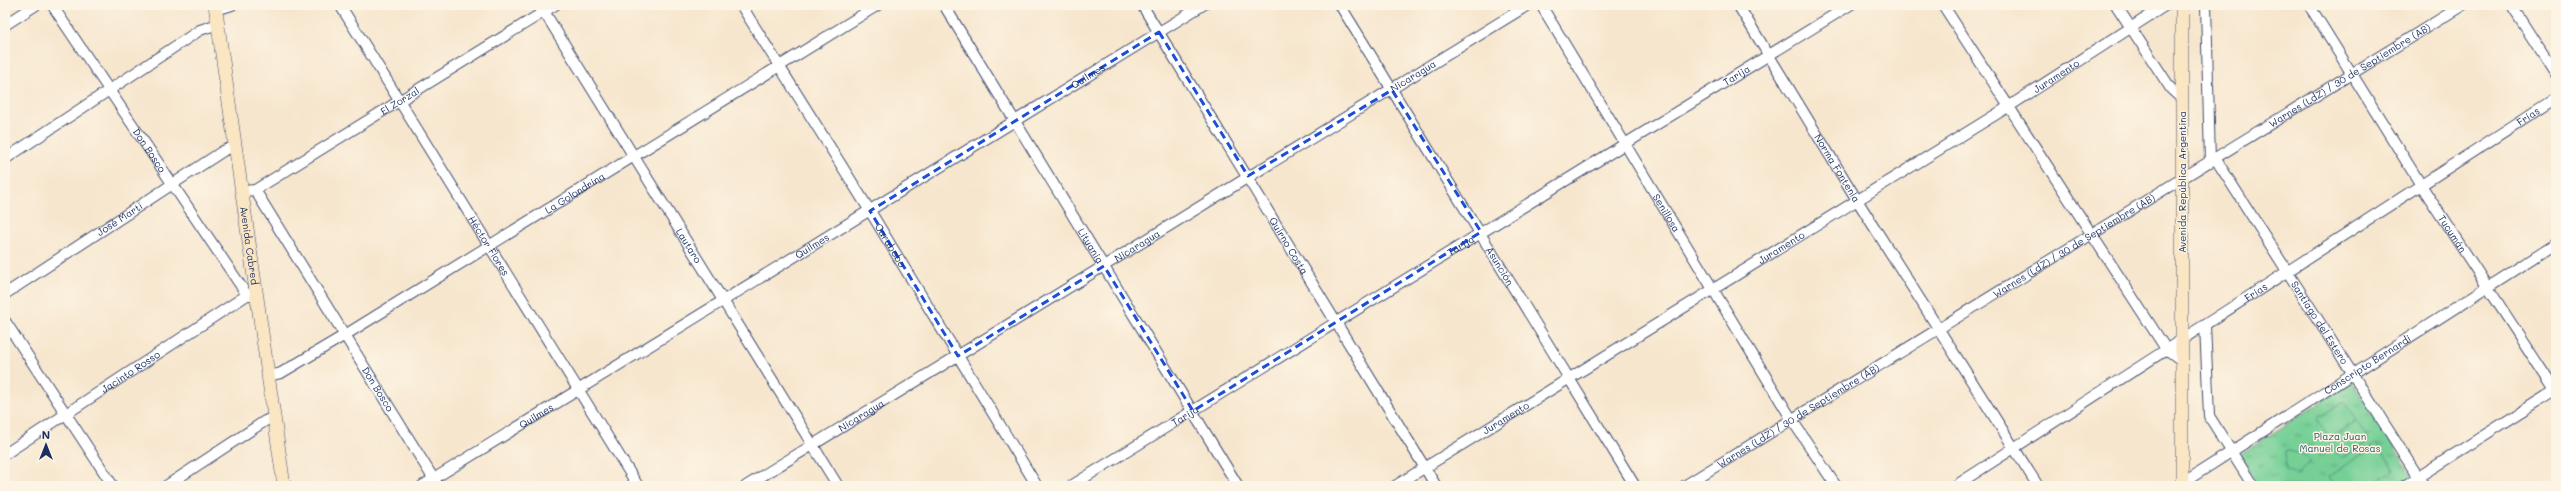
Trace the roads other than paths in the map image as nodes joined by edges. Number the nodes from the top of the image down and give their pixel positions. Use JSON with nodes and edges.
{"nodes":[{"id":1,"x":36,"y":5,"type":"edge"},
{"id":2,"x":52,"y":5,"type":"edge"},
{"id":3,"x":232,"y":5,"type":"edge"},
{"id":4,"x":340,"y":5,"type":"edge"},
{"id":5,"x":555,"y":5,"type":"edge"},
{"id":6,"x":741,"y":5,"type":"edge"},
{"id":7,"x":878,"y":5,"type":"edge"},
{"id":8,"x":944,"y":5,"type":"edge"},
{"id":9,"x":1142,"y":5,"type":"edge"},
{"id":10,"x":1202,"y":5,"type":"edge"},
{"id":11,"x":1340,"y":5,"type":"edge"},
{"id":12,"x":1528,"y":5,"type":"edge"},
{"id":13,"x":1541,"y":5,"type":"edge"},
{"id":14,"x":1738,"y":5,"type":"edge"},
{"id":15,"x":1850,"y":5,"type":"edge"},
{"id":16,"x":1942,"y":5,"type":"edge"},
{"id":17,"x":2116,"y":5,"type":"edge"},
{"id":18,"x":2166,"y":5,"type":"edge"},
{"id":19,"x":2182,"y":5,"type":"edge"},
{"id":20,"x":2206,"y":5,"type":"edge"},
{"id":21,"x":2309,"y":5,"type":"edge"},
{"id":22,"x":2463,"y":5,"type":"edge"},
{"id":23,"x":2511,"y":5,"type":"edge"},
{"id":24,"x":216,"y":7,"type":"edge"},
{"id":25,"x":542,"y":8,"type":"edge"},
{"id":26,"x":218,"y":24,"type":"junction"},
{"id":27,"x":5,"y":25,"type":"edge"},
{"id":28,"x":2131,"y":29,"type":"junction"},
{"id":29,"x":1159,"y":32,"type":"junction"},
{"id":30,"x":1769,"y":57,"type":"junction"},
{"id":31,"x":780,"y":66,"type":"junction"},
{"id":32,"x":2352,"y":73,"type":"junction"},
{"id":33,"x":2556,"y":75,"type":"edge"},
{"id":34,"x":1392,"y":90,"type":"junction"},
{"id":35,"x":108,"y":91,"type":"junction"},
{"id":36,"x":2556,"y":98,"type":"edge"},
{"id":37,"x":2182,"y":99,"type":"junction"},
{"id":38,"x":400,"y":101,"type":"junction"},
{"id":39,"x":2008,"y":107,"type":"junction"},
{"id":40,"x":1014,"y":120,"type":"junction"},
{"id":41,"x":1625,"y":143,"type":"junction"},
{"id":42,"x":236,"y":146,"type":"junction"},
{"id":43,"x":634,"y":156,"type":"junction"},
{"id":44,"x":5,"y":159,"type":"edge"},
{"id":45,"x":2212,"y":160,"type":"junction"},
{"id":46,"x":1248,"y":176,"type":"junction"},
{"id":47,"x":2182,"y":179,"type":"junction"},
{"id":48,"x":172,"y":185,"type":"junction"},
{"id":49,"x":2421,"y":185,"type":"junction"},
{"id":50,"x":249,"y":190,"type":"junction"},
{"id":51,"x":1857,"y":200,"type":"junction"},
{"id":52,"x":870,"y":210,"type":"junction"},
{"id":53,"x":1481,"y":232,"type":"junction"},
{"id":54,"x":2091,"y":236,"type":"junction"},
{"id":55,"x":2556,"y":243,"type":"edge"},
{"id":56,"x":489,"y":246,"type":"junction"},
{"id":57,"x":1104,"y":266,"type":"junction"},
{"id":58,"x":2287,"y":273,"type":"junction"},
{"id":59,"x":2488,"y":287,"type":"junction"},
{"id":60,"x":1714,"y":288,"type":"junction"},
{"id":61,"x":5,"y":294,"type":"edge"},
{"id":62,"x":252,"y":295,"type":"junction"},
{"id":63,"x":723,"y":299,"type":"junction"},
{"id":64,"x":5,"y":321,"type":"edge"},
{"id":65,"x":1335,"y":322,"type":"junction"},
{"id":66,"x":2205,"y":325,"type":"junction"},
{"id":67,"x":1939,"y":330,"type":"junction"},
{"id":68,"x":344,"y":335,"type":"junction"},
{"id":69,"x":2181,"y":340,"type":"junction"},
{"id":70,"x":2166,"y":349,"type":"junction"},
{"id":71,"x":958,"y":356,"type":"junction"},
{"id":72,"x":2181,"y":360,"type":"junction"},
{"id":73,"x":2353,"y":375,"type":"junction"},
{"id":74,"x":268,"y":376,"type":"junction"},
{"id":75,"x":1568,"y":378,"type":"junction"},
{"id":76,"x":580,"y":391,"type":"junction"},
{"id":77,"x":2556,"y":391,"type":"edge"},
{"id":78,"x":1192,"y":411,"type":"junction"},
{"id":79,"x":66,"y":414,"type":"junction"},
{"id":80,"x":274,"y":417,"type":"junction"},
{"id":81,"x":1792,"y":420,"type":"junction"},
{"id":82,"x":812,"y":445,"type":"junction"},
{"id":83,"x":2013,"y":448,"type":"junction"},
{"id":84,"x":2231,"y":452,"type":"junction"},
{"id":85,"x":5,"y":454,"type":"edge"},
{"id":86,"x":1425,"y":468,"type":"junction"},
{"id":87,"x":2418,"y":477,"type":"junction"},
{"id":88,"x":436,"y":482,"type":"edge"},
{"id":89,"x":2181,"y":485,"type":"edge"},
{"id":90,"x":114,"y":486,"type":"edge"},
{"id":91,"x":166,"y":486,"type":"edge"},
{"id":92,"x":284,"y":486,"type":"edge"},
{"id":93,"x":422,"y":486,"type":"edge"},
{"id":94,"x":638,"y":486,"type":"edge"},
{"id":95,"x":746,"y":486,"type":"edge"},
{"id":96,"x":838,"y":486,"type":"edge"},
{"id":97,"x":1037,"y":486,"type":"edge"},
{"id":98,"x":1071,"y":486,"type":"edge"},
{"id":99,"x":1238,"y":486,"type":"edge"},
{"id":100,"x":1394,"y":486,"type":"edge"},
{"id":101,"x":1436,"y":486,"type":"edge"},
{"id":102,"x":1635,"y":486,"type":"edge"},
{"id":103,"x":1684,"y":486,"type":"edge"},
{"id":104,"x":1836,"y":486,"type":"edge"},
{"id":105,"x":1955,"y":486,"type":"edge"},
{"id":106,"x":2038,"y":486,"type":"edge"},
{"id":107,"x":2253,"y":486,"type":"edge"},
{"id":108,"x":2404,"y":486,"type":"edge"},
{"id":109,"x":2424,"y":486,"type":"edge"}],
"edges":[{"from":1,"to":27,"type":"street"},
{"from":2,"to":35,"type":"street","name":"Don Bosco"},
{"from":3,"to":24,"type":"street"},
{"from":4,"to":38,"type":"street","name":"Héctor Flores"},
{"from":5,"to":25,"type":"street","name":"El Zorzal"},
{"from":6,"to":31,"type":"street","name":"Carabobo"},
{"from":7,"to":31,"type":"street","name":"La Golondrina"},
{"from":8,"to":40,"type":"street","name":"Lituania"},
{"from":9,"to":29,"type":"street","name":"Quirno Costa"},
{"from":10,"to":29,"type":"street","name":"Quilmes"},
{"from":11,"to":34,"type":"street","name":"Asunción"},
{"from":12,"to":34,"type":"street","name":"Nicaragua"},
{"from":13,"to":41,"type":"street","name":"Senillosa"},
{"from":14,"to":30,"type":"street","name":"Norma Fontenla"},
{"from":15,"to":30,"type":"street","name":"Tarija"},
{"from":16,"to":39,"type":"street"},
{"from":17,"to":28,"type":"street"},
{"from":18,"to":28,"type":"street","name":"Juramento"},
{"from":19,"to":37,"type":"street","name":"Avenida República Argentina"},
{"from":20,"to":45,"type":"street"},
{"from":21,"to":32,"type":"street","name":"Tucumán"},
{"from":22,"to":32,"type":"street","name":"Warnes (LdZ) / 30 de Septiembre (AB)"},
{"from":23,"to":33,"type":"street"},
{"from":24,"to":26,"type":"street","name":"Avenida Cabred"},
{"from":25,"to":38,"type":"street","name":"El Zorzal"},
{"from":25,"to":43,"type":"street","name":"Lautaro"},
{"from":26,"to":35,"type":"street"},
{"from":26,"to":42,"type":"street","name":"Avenida Cabred"},
{"from":28,"to":37,"type":"street"},
{"from":28,"to":39,"type":"street","name":"Juramento"},
{"from":29,"to":40,"type":"street","name":"Quilmes"},
{"from":29,"to":46,"type":"street","name":"Quirno Costa"},
{"from":30,"to":41,"type":"street","name":"Tarija"},
{"from":30,"to":51,"type":"street","name":"Norma Fontenla"},
{"from":31,"to":43,"type":"street","name":"La Golondrina"},
{"from":31,"to":52,"type":"street","name":"Carabobo"},
{"from":32,"to":45,"type":"street","name":"Warnes (LdZ) / 30 de Septiembre (AB)"},
{"from":32,"to":49,"type":"street","name":"Tucumán"},
{"from":34,"to":46,"type":"street","name":"Nicaragua"},
{"from":34,"to":53,"type":"street","name":"Asunción"},
{"from":35,"to":44,"type":"street"},
{"from":35,"to":48,"type":"street","name":"Don Bosco"},
{"from":36,"to":49,"type":"street","name":"Frías"},
{"from":37,"to":47,"type":"street","name":"Avenida República Argentina"},
{"from":38,"to":50,"type":"street","name":"El Zorzal"},
{"from":38,"to":56,"type":"street","name":"Héctor Flores"},
{"from":39,"to":51,"type":"street","name":"Juramento"},
{"from":39,"to":54,"type":"street"},
{"from":40,"to":52,"type":"street","name":"Quilmes"},
{"from":40,"to":57,"type":"street","name":"Lituania"},
{"from":41,"to":53,"type":"street","name":"Tarija"},
{"from":41,"to":60,"type":"street","name":"Senillosa"},
{"from":42,"to":48,"type":"street","name":"José Martí"},
{"from":42,"to":50,"type":"street","name":"Avenida Cabred"},
{"from":43,"to":56,"type":"street","name":"La Golondrina"},
{"from":43,"to":63,"type":"street","name":"Lautaro"},
{"from":45,"to":47,"type":"street","name":"Warnes (LdZ) / 30 de Septiembre (AB)"},
{"from":45,"to":58,"type":"street","name":"Santiago del Estero"},
{"from":46,"to":57,"type":"street","name":"Nicaragua"},
{"from":46,"to":65,"type":"street","name":"Quirno Costa"},
{"from":47,"to":54,"type":"street","name":"Warnes (LdZ) / 30 de Septiembre (AB)"},
{"from":47,"to":69,"type":"street","name":"Avenida República Argentina"},
{"from":48,"to":61,"type":"street","name":"José Martí"},
{"from":48,"to":62,"type":"street","name":"Don Bosco"},
{"from":49,"to":58,"type":"street","name":"Frías"},
{"from":49,"to":59,"type":"street","name":"Tucumán"},
{"from":50,"to":62,"type":"street","name":"Avenida Cabred"},
{"from":50,"to":68,"type":"street","name":"Don Bosco"},
{"from":51,"to":60,"type":"street","name":"Juramento"},
{"from":51,"to":67,"type":"street","name":"Norma Fontenla"},
{"from":52,"to":63,"type":"street","name":"Quilmes"},
{"from":52,"to":71,"type":"street","name":"Carabobo"},
{"from":53,"to":65,"type":"street","name":"Tarija"},
{"from":53,"to":75,"type":"street","name":"Asunción"},
{"from":54,"to":67,"type":"street","name":"Warnes (LdZ) / 30 de Septiembre (AB)"},
{"from":54,"to":70,"type":"street"},
{"from":55,"to":59,"type":"street","name":"Conscripto Bernardi"},
{"from":56,"to":68,"type":"street","name":"La Golondrina"},
{"from":56,"to":76,"type":"street","name":"Héctor Flores"},
{"from":57,"to":71,"type":"street","name":"Nicaragua"},
{"from":57,"to":78,"type":"street","name":"Lituania"},
{"from":58,"to":66,"type":"street","name":"Frías"},
{"from":58,"to":73,"type":"street","name":"Santiago del Estero"},
{"from":59,"to":73,"type":"street","name":"Conscripto Bernardi"},
{"from":59,"to":77,"type":"street","name":"Tucumán"},
{"from":60,"to":75,"type":"street","name":"Juramento"},
{"from":60,"to":81,"type":"street","name":"Senillosa"},
{"from":62,"to":74,"type":"street","name":"Avenida Cabred"},
{"from":62,"to":79,"type":"street","name":"Jacinto Rosso"},
{"from":63,"to":76,"type":"street","name":"Quilmes"},
{"from":63,"to":82,"type":"street","name":"Lautaro"},
{"from":64,"to":79,"type":"street"},
{"from":65,"to":78,"type":"street","name":"Tarija"},
{"from":65,"to":86,"type":"street","name":"Quirno Costa"},
{"from":66,"to":69,"type":"street","name":"Frías"},
{"from":66,"to":84,"type":"street"},
{"from":67,"to":81,"type":"street","name":"Warnes (LdZ) / 30 de Septiembre (AB)"},
{"from":67,"to":83,"type":"street","name":"Norma Fontenla"},
{"from":68,"to":74,"type":"street","name":"La Golondrina"},
{"from":68,"to":88,"type":"street","name":"Don Bosco"},
{"from":69,"to":70,"type":"street","name":"Frías"},
{"from":69,"to":72,"type":"street","name":"Avenida República Argentina"},
{"from":70,"to":72,"type":"street"},
{"from":70,"to":83,"type":"street","name":"Frías"},
{"from":71,"to":82,"type":"street","name":"Nicaragua"},
{"from":71,"to":97,"type":"street","name":"Carabobo"},
{"from":72,"to":89,"type":"street","name":"Avenida República Argentina"},
{"from":73,"to":84,"type":"street","name":"Conscripto Bernardi"},
{"from":73,"to":87,"type":"street","name":"Santiago del Estero"},
{"from":74,"to":80,"type":"street","name":"Avenida Cabred"},
{"from":75,"to":86,"type":"street","name":"Juramento"},
{"from":75,"to":102,"type":"street","name":"Asunción"},
{"from":76,"to":88,"type":"street","name":"Quilmes"},
{"from":76,"to":94,"type":"street","name":"Héctor Flores"},
{"from":77,"to":87,"type":"street"},
{"from":78,"to":98,"type":"street","name":"Tarija"},
{"from":78,"to":99,"type":"street","name":"Lituania"},
{"from":79,"to":85,"type":"street","name":"Jacinto Rosso"},
{"from":79,"to":90,"type":"street"},
{"from":80,"to":91,"type":"street"},
{"from":80,"to":92,"type":"street","name":"Avenida Cabred"},
{"from":81,"to":103,"type":"street","name":"Warnes (LdZ) / 30 de Septiembre (AB)"},
{"from":81,"to":104,"type":"street","name":"Senillosa"},
{"from":82,"to":95,"type":"street","name":"Nicaragua"},
{"from":82,"to":96,"type":"street","name":"Lautaro"},
{"from":83,"to":105,"type":"street","name":"Frías"},
{"from":83,"to":106,"type":"street","name":"Norma Fontenla"},
{"from":84,"to":89,"type":"street","name":"Conscripto Bernardi"},
{"from":84,"to":107,"type":"street"},
{"from":86,"to":100,"type":"street","name":"Juramento"},
{"from":86,"to":101,"type":"street","name":"Quirno Costa"},
{"from":87,"to":108,"type":"street"},
{"from":87,"to":109,"type":"street","name":"Santiago del Estero"},
{"from":88,"to":93,"type":"street","name":"Quilmes"}]}
